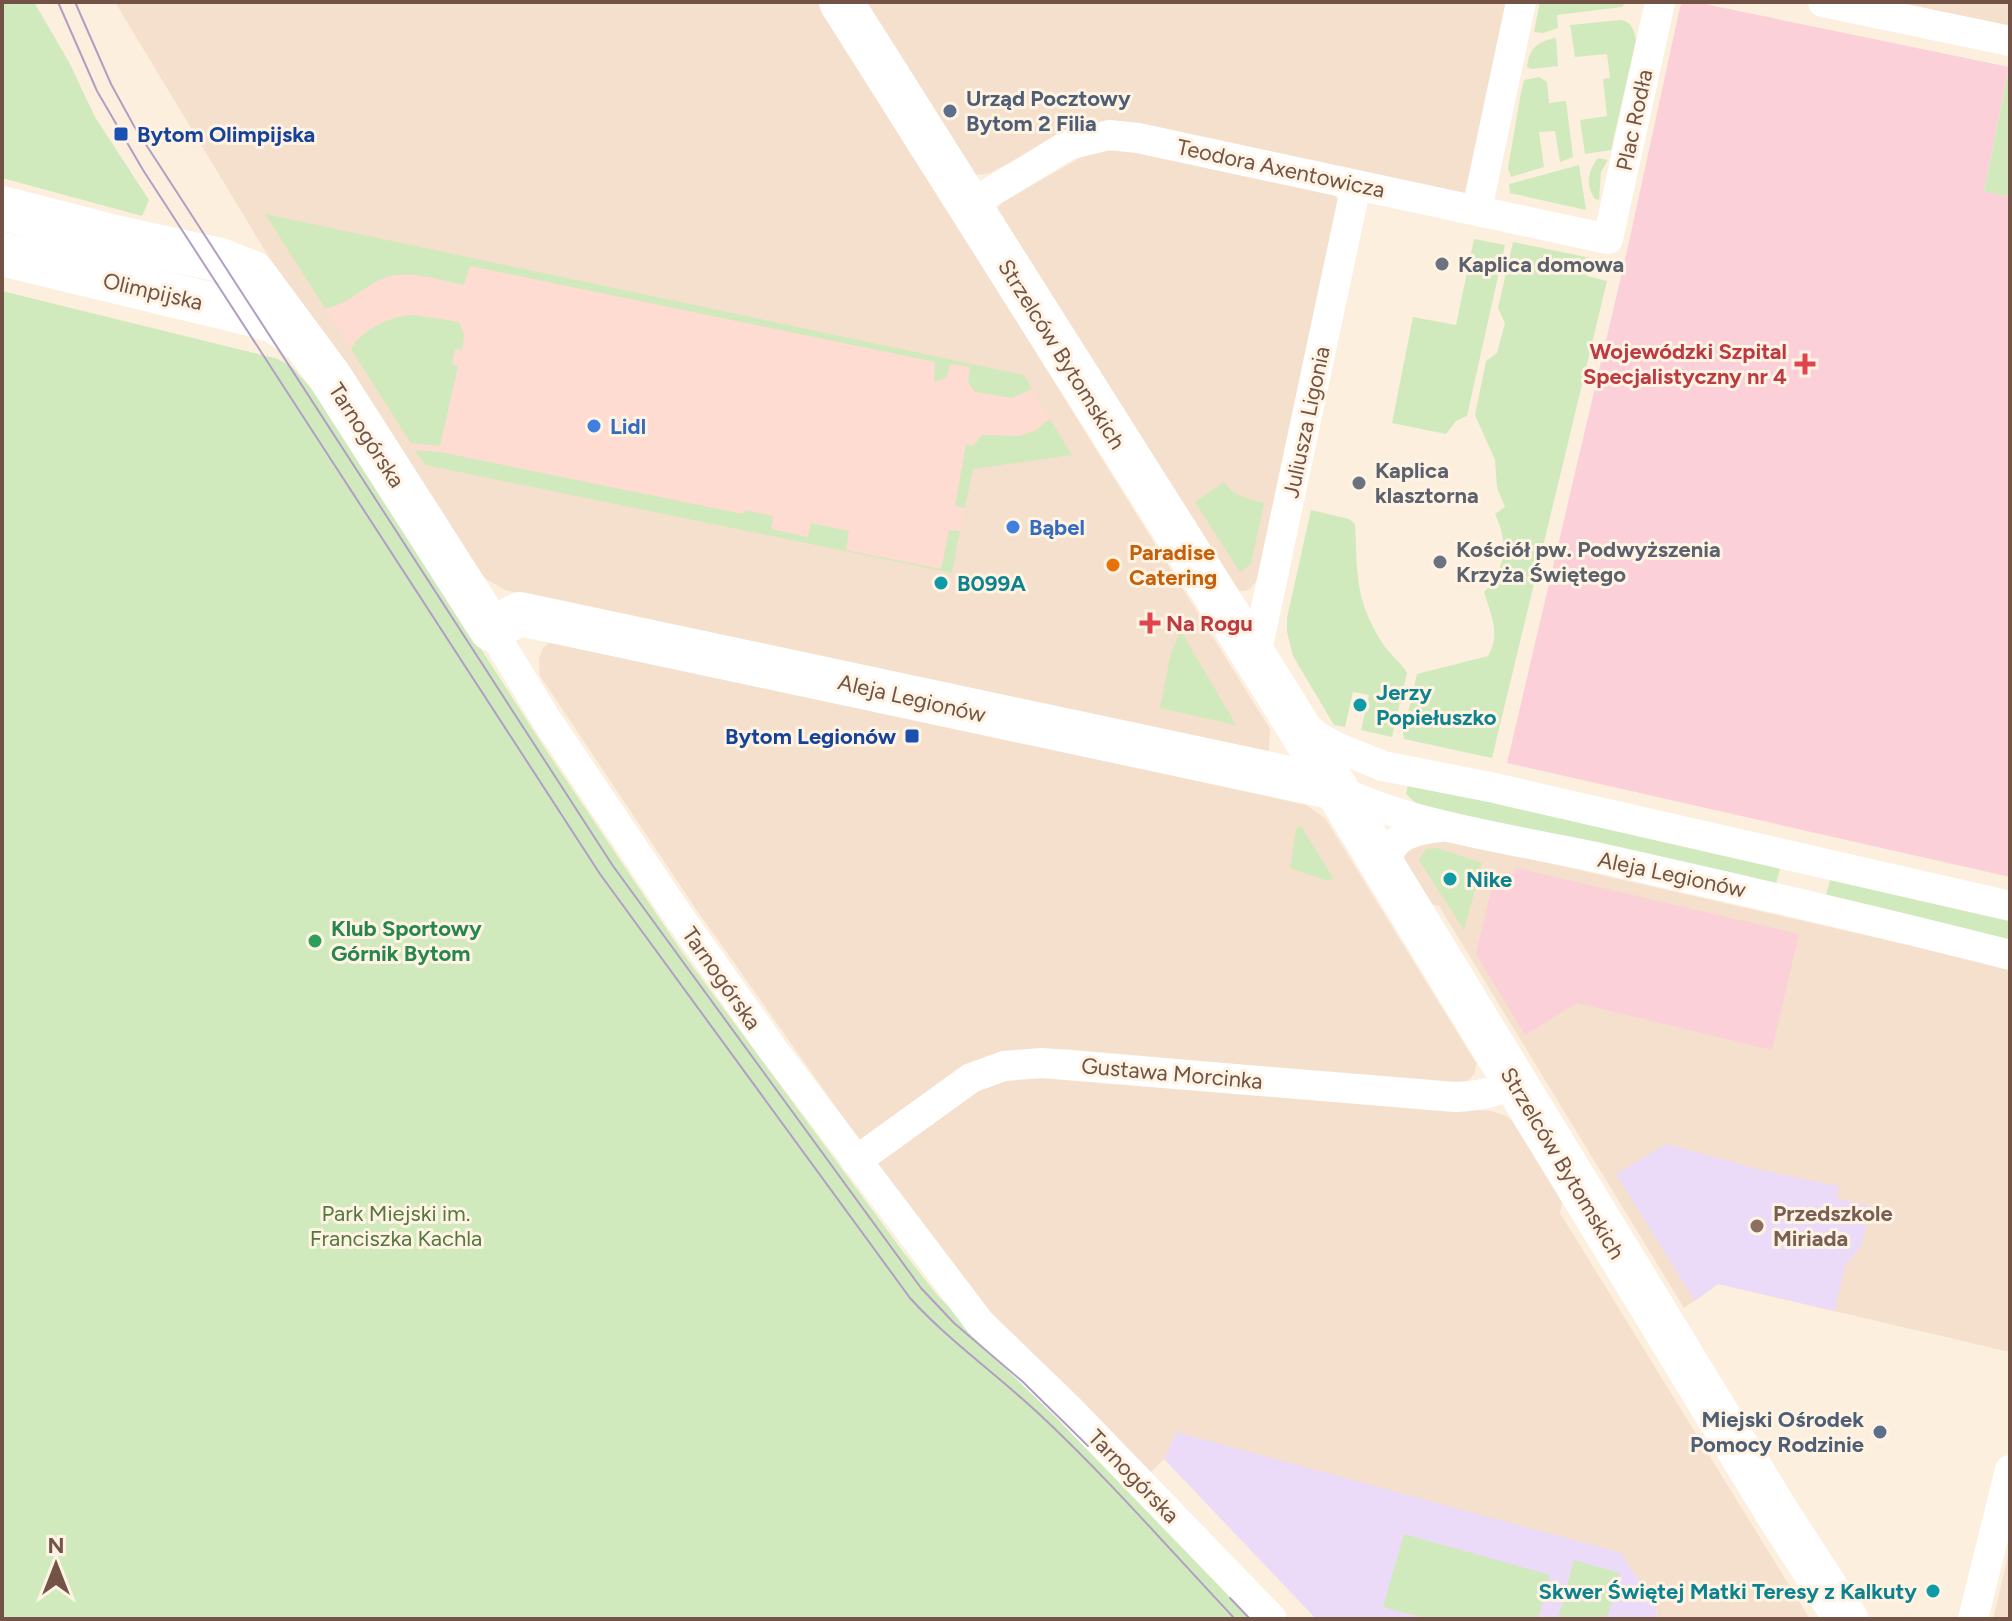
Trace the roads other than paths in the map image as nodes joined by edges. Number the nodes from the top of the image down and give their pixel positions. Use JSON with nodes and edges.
{"nodes":[{"id":1,"x":841,"y":2,"type":"edge"},
{"id":2,"x":1521,"y":2,"type":"edge"},
{"id":3,"x":1660,"y":2,"type":"edge"},
{"id":4,"x":1823,"y":2,"type":"edge"},
{"id":5,"x":2010,"y":41,"type":"edge"},
{"id":6,"x":1356,"y":185,"type":"junction"},
{"id":7,"x":968,"y":206,"type":"junction"},
{"id":8,"x":2,"y":208,"type":"edge"},
{"id":9,"x":1477,"y":209,"type":"junction"},
{"id":10,"x":1608,"y":239,"type":"joint"},
{"id":11,"x":2,"y":254,"type":"edge"},
{"id":12,"x":253,"y":273,"type":"joint"},
{"id":13,"x":299,"y":338,"type":"junction"},
{"id":14,"x":491,"y":629,"type":"junction"},
{"id":15,"x":1255,"y":660,"type":"junction"},
{"id":16,"x":1285,"y":705,"type":"junction"},
{"id":17,"x":1383,"y":766,"type":"junction"},
{"id":18,"x":1256,"y":771,"type":"junction"},
{"id":19,"x":1336,"y":788,"type":"junction"},
{"id":20,"x":1451,"y":826,"type":"junction"},
{"id":21,"x":1804,"y":860,"type":"junction"},
{"id":22,"x":1385,"y":870,"type":"junction"},
{"id":23,"x":1795,"y":901,"type":"junction"},
{"id":24,"x":2010,"y":906,"type":"edge"},
{"id":25,"x":2010,"y":955,"type":"edge"},
{"id":26,"x":1514,"y":1083,"type":"junction"},
{"id":27,"x":856,"y":1161,"type":"junction"},
{"id":28,"x":2010,"y":1470,"type":"edge"},
{"id":29,"x":1272,"y":1619,"type":"edge"},
{"id":30,"x":1846,"y":1619,"type":"edge"},
{"id":31,"x":1973,"y":1619,"type":"edge"}],
"edges":[{"from":1,"to":7,"type":"street","name":"Strzelców Bytomskich"},
{"from":2,"to":9,"type":"street"},
{"from":3,"to":10,"type":"street","name":"Plac Rodła"},
{"from":4,"to":5,"type":"street"},
{"from":6,"to":7,"type":"street","name":"Teodora Axentowicza"},
{"from":6,"to":9,"type":"street","name":"Teodora Axentowicza"},
{"from":6,"to":15,"type":"street","name":"Juliusza Ligonia"},
{"from":7,"to":15,"type":"street","name":"Strzelców Bytomskich"},
{"from":8,"to":12,"type":"street","name":"Olimpijska"},
{"from":9,"to":10,"type":"street","name":"Teodora Axentowicza"},
{"from":11,"to":13,"type":"street","name":"Olimpijska"},
{"from":12,"to":13,"type":"street","name":"Tarnogórska"},
{"from":13,"to":14,"type":"street","name":"Tarnogórska"},
{"from":14,"to":18,"type":"street","name":"Aleja Legionów"},
{"from":14,"to":27,"type":"street","name":"Tarnogórska"},
{"from":15,"to":16,"type":"street","name":"Strzelców Bytomskich"},
{"from":16,"to":17,"type":"street","name":"Aleja Legionów"},
{"from":16,"to":18,"type":"street","name":"Strzelców Bytomskich"},
{"from":16,"to":19,"type":"street","name":"Strzelców Bytomskich"},
{"from":17,"to":19,"type":"street"},
{"from":17,"to":21,"type":"street","name":"Aleja Legionów"},
{"from":18,"to":19,"type":"street","name":"Aleja Legionów"},
{"from":19,"to":20,"type":"street","name":"Aleja Legionów"},
{"from":19,"to":22,"type":"street","name":"Strzelców Bytomskich"},
{"from":20,"to":22,"type":"street"},
{"from":20,"to":23,"type":"street","name":"Aleja Legionów"},
{"from":21,"to":23,"type":"street"},
{"from":21,"to":24,"type":"street","name":"Aleja Legionów"},
{"from":22,"to":26,"type":"street","name":"Strzelców Bytomskich"},
{"from":23,"to":25,"type":"street","name":"Aleja Legionów"},
{"from":26,"to":27,"type":"street","name":"Gustawa Morcinka"},
{"from":26,"to":30,"type":"street","name":"Strzelców Bytomskich"},
{"from":27,"to":29,"type":"street","name":"Tarnogórska"},
{"from":28,"to":31,"type":"street"}]}
